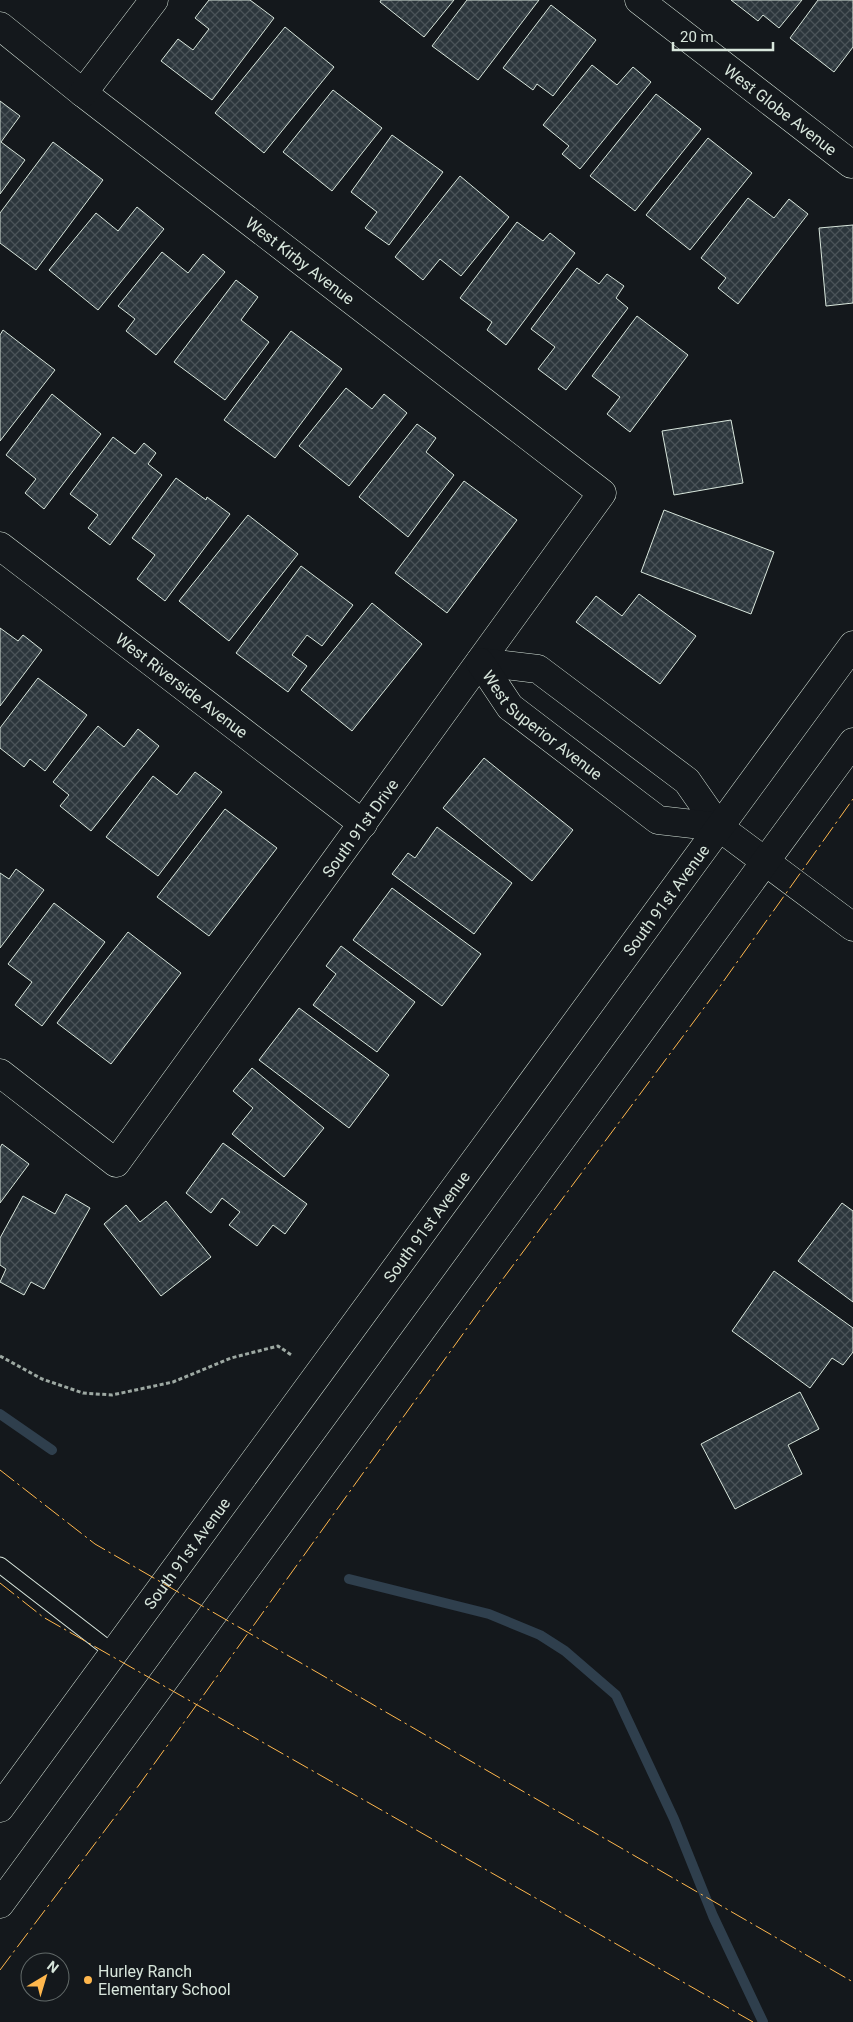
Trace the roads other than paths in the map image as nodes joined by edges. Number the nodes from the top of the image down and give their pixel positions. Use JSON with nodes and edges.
{"nodes":[{"id":1,"x":154,"y":0,"type":"edge"},
{"id":2,"x":639,"y":0,"type":"edge"},
{"id":3,"x":0,"y":26,"type":"edge"},
{"id":4,"x":83,"y":93,"type":"junction"},
{"id":5,"x":852,"y":163,"type":"edge"},
{"id":6,"x":602,"y":493,"type":"joint"},
{"id":7,"x":0,"y":546,"type":"edge"},
{"id":8,"x":853,"y":644,"type":"edge"},
{"id":9,"x":480,"y":662,"type":"junction"},
{"id":10,"x":853,"y":742,"type":"edge"},
{"id":11,"x":363,"y":824,"type":"junction"},
{"id":12,"x":719,"y":827,"type":"junction"},
{"id":13,"x":766,"y":862,"type":"junction"},
{"id":14,"x":853,"y":927,"type":"edge"},
{"id":15,"x":0,"y":1073,"type":"edge"},
{"id":16,"x":0,"y":1565,"type":"edge"},
{"id":17,"x":114,"y":1653,"type":"junction"},
{"id":18,"x":0,"y":1808,"type":"edge"},
{"id":19,"x":0,"y":1904,"type":"edge"}],
"edges":[{"from":1,"to":4,"type":"street"},
{"from":2,"to":5,"type":"street","name":"West Globe Avenue"},
{"from":3,"to":4,"type":"street","name":"West Kirby Avenue"},
{"from":4,"to":6,"type":"street","name":"West Kirby Avenue"},
{"from":6,"to":9,"type":"street","name":"South 91st Drive"},
{"from":7,"to":11,"type":"street","name":"West Riverside Avenue"},
{"from":8,"to":12,"type":"street","name":"South 91st Avenue"},
{"from":9,"to":11,"type":"street","name":"South 91st Drive"},
{"from":9,"to":12,"type":"street","name":"West Superior Avenue"},
{"from":9,"to":12,"type":"street","name":"West Superior Avenue"},
{"from":10,"to":13,"type":"street"},
{"from":11,"to":15,"type":"street","name":"South 91st Drive"},
{"from":12,"to":13,"type":"street","name":"West Superior Avenue"},
{"from":12,"to":17,"type":"street","name":"South 91st Avenue"},
{"from":13,"to":14,"type":"street","name":"West Superior Avenue"},
{"from":13,"to":19,"type":"street"},
{"from":16,"to":17,"type":"lane"},
{"from":17,"to":18,"type":"street","name":"South 91st Avenue"}]}
